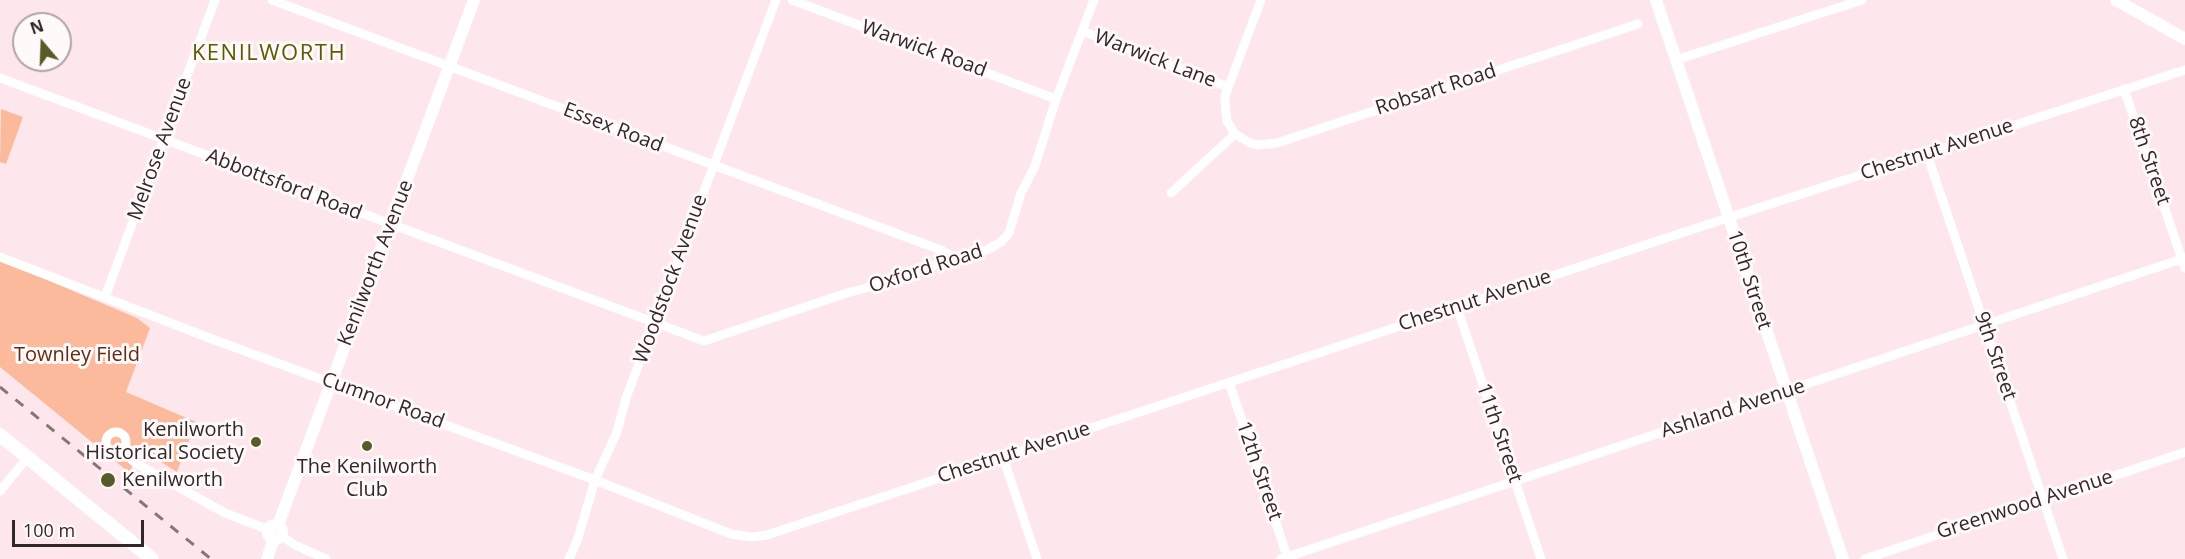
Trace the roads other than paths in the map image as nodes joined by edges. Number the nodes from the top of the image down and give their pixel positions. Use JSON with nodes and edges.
{"nodes":[{"id":1,"x":215,"y":0,"type":"edge"},
{"id":2,"x":272,"y":0,"type":"edge"},
{"id":3,"x":474,"y":0,"type":"edge"},
{"id":4,"x":776,"y":0,"type":"edge"},
{"id":5,"x":792,"y":0,"type":"edge"},
{"id":6,"x":1094,"y":0,"type":"edge"},
{"id":7,"x":1261,"y":0,"type":"edge"},
{"id":8,"x":1656,"y":0,"type":"edge"},
{"id":9,"x":1862,"y":0,"type":"edge"},
{"id":10,"x":2116,"y":0,"type":"edge"},
{"id":11,"x":1638,"y":24,"type":"dead end"},
{"id":12,"x":1082,"y":31,"type":"junction"},
{"id":13,"x":2185,"y":39,"type":"edge"},
{"id":14,"x":1676,"y":60,"type":"junction"},
{"id":15,"x":449,"y":66,"type":"junction"},
{"id":16,"x":2185,"y":70,"type":"edge"},
{"id":17,"x":0,"y":78,"type":"edge"},
{"id":18,"x":1228,"y":87,"type":"junction"},
{"id":19,"x":2124,"y":89,"type":"junction"},
{"id":20,"x":1056,"y":99,"type":"junction"},
{"id":21,"x":1235,"y":134,"type":"junction"},
{"id":22,"x":163,"y":139,"type":"junction"},
{"id":23,"x":1927,"y":154,"type":"junction"},
{"id":24,"x":713,"y":166,"type":"junction"},
{"id":25,"x":1171,"y":193,"type":"dead end"},
{"id":26,"x":1728,"y":217,"type":"junction"},
{"id":27,"x":391,"y":225,"type":"junction"},
{"id":28,"x":0,"y":257,"type":"edge"},
{"id":29,"x":953,"y":257,"type":"junction"},
{"id":30,"x":2184,"y":262,"type":"edge"},
{"id":31,"x":105,"y":297,"type":"junction"},
{"id":32,"x":1457,"y":307,"type":"junction"},
{"id":33,"x":654,"y":322,"type":"junction"},
{"id":34,"x":1985,"y":325,"type":"junction"},
{"id":35,"x":704,"y":341,"type":"joint"},
{"id":36,"x":331,"y":382,"type":"junction"},
{"id":37,"x":1229,"y":382,"type":"junction"},
{"id":38,"x":1786,"y":391,"type":"junction"},
{"id":39,"x":0,"y":435,"type":"edge"},
{"id":40,"x":122,"y":451,"type":"dead end"},
{"id":41,"x":2185,"y":452,"type":"edge"},
{"id":42,"x":28,"y":457,"type":"junction"},
{"id":43,"x":1003,"y":457,"type":"junction"},
{"id":44,"x":596,"y":480,"type":"junction"},
{"id":45,"x":1515,"y":481,"type":"junction"},
{"id":46,"x":0,"y":491,"type":"edge"},
{"id":47,"x":2043,"y":499,"type":"junction"},
{"id":48,"x":275,"y":532,"type":"junction"},
{"id":49,"x":767,"y":535,"type":"joint"},
{"id":50,"x":1286,"y":558,"type":"edge"},
{"id":51,"x":152,"y":559,"type":"edge"},
{"id":52,"x":267,"y":559,"type":"edge"},
{"id":53,"x":326,"y":559,"type":"edge"},
{"id":54,"x":569,"y":559,"type":"edge"},
{"id":55,"x":1037,"y":559,"type":"edge"},
{"id":56,"x":1541,"y":559,"type":"edge"},
{"id":57,"x":1843,"y":559,"type":"edge"},
{"id":58,"x":1865,"y":559,"type":"edge"},
{"id":59,"x":2063,"y":559,"type":"edge"}],
"edges":[{"from":1,"to":22,"type":"street","name":"Melrose Avenue"},
{"from":2,"to":15,"type":"street","name":"Essex Road"},
{"from":3,"to":15,"type":"street","name":"Kenilworth Avenue"},
{"from":4,"to":24,"type":"street","name":"Woodstock Avenue"},
{"from":5,"to":20,"type":"street","name":"Warwick Road"},
{"from":6,"to":12,"type":"street","name":"Oxford Road"},
{"from":7,"to":18,"type":"street"},
{"from":8,"to":14,"type":"street","name":"10th Street"},
{"from":9,"to":14,"type":"street"},
{"from":10,"to":13,"type":"street"},
{"from":11,"to":21,"type":"street","name":"Robsart Road"},
{"from":12,"to":18,"type":"street","name":"Warwick Lane"},
{"from":12,"to":20,"type":"street","name":"Oxford Road"},
{"from":14,"to":26,"type":"street","name":"10th Street"},
{"from":15,"to":24,"type":"street","name":"Essex Road"},
{"from":15,"to":27,"type":"street","name":"Kenilworth Avenue"},
{"from":16,"to":19,"type":"street","name":"Chestnut Avenue"},
{"from":17,"to":22,"type":"street","name":"Abbottsford Road"},
{"from":18,"to":21,"type":"street"},
{"from":19,"to":23,"type":"street","name":"Chestnut Avenue"},
{"from":19,"to":30,"type":"street","name":"8th Street"},
{"from":20,"to":29,"type":"street","name":"Oxford Road"},
{"from":21,"to":25,"type":"street"},
{"from":22,"to":27,"type":"street","name":"Abbottsford Road"},
{"from":22,"to":31,"type":"street","name":"Melrose Avenue"},
{"from":23,"to":26,"type":"street","name":"Chestnut Avenue"},
{"from":23,"to":34,"type":"street","name":"9th Street"},
{"from":24,"to":29,"type":"street","name":"Essex Road"},
{"from":24,"to":33,"type":"street","name":"Woodstock Avenue"},
{"from":26,"to":32,"type":"street","name":"Chestnut Avenue"},
{"from":26,"to":38,"type":"street","name":"10th Street"},
{"from":27,"to":33,"type":"street","name":"Abbottsford Road"},
{"from":27,"to":36,"type":"street","name":"Kenilworth Avenue"},
{"from":28,"to":31,"type":"street","name":"Cumnor Road"},
{"from":29,"to":35,"type":"street","name":"Oxford Road"},
{"from":30,"to":34,"type":"street","name":"Ashland Avenue"},
{"from":31,"to":36,"type":"street","name":"Cumnor Road"},
{"from":32,"to":37,"type":"street","name":"Chestnut Avenue"},
{"from":32,"to":45,"type":"street","name":"11th Street"},
{"from":33,"to":35,"type":"street","name":"Abbottsford Road"},
{"from":33,"to":44,"type":"street","name":"Woodstock Avenue"},
{"from":34,"to":38,"type":"street","name":"Ashland Avenue"},
{"from":34,"to":47,"type":"street","name":"9th Street"},
{"from":36,"to":44,"type":"street","name":"Cumnor Road"},
{"from":36,"to":48,"type":"street","name":"Kenilworth Avenue"},
{"from":37,"to":43,"type":"street","name":"Chestnut Avenue"},
{"from":37,"to":50,"type":"street","name":"12th Street"},
{"from":38,"to":45,"type":"street","name":"Ashland Avenue"},
{"from":38,"to":57,"type":"street","name":"10th Street"},
{"from":39,"to":42,"type":"main road"},
{"from":40,"to":48,"type":"street"},
{"from":41,"to":47,"type":"street","name":"Greenwood Avenue"},
{"from":42,"to":46,"type":"street"},
{"from":42,"to":51,"type":"main road"},
{"from":43,"to":49,"type":"street","name":"Chestnut Avenue"},
{"from":43,"to":55,"type":"street"},
{"from":44,"to":49,"type":"street","name":"Cumnor Road"},
{"from":44,"to":54,"type":"street","name":"Woodstock Avenue"},
{"from":45,"to":50,"type":"street","name":"Ashland Avenue"},
{"from":45,"to":56,"type":"street","name":"11th Street"},
{"from":47,"to":58,"type":"street","name":"Greenwood Avenue"},
{"from":47,"to":59,"type":"street","name":"9th Street"},
{"from":48,"to":52,"type":"street","name":"Kenilworth Avenue"},
{"from":48,"to":53,"type":"street"}]}
